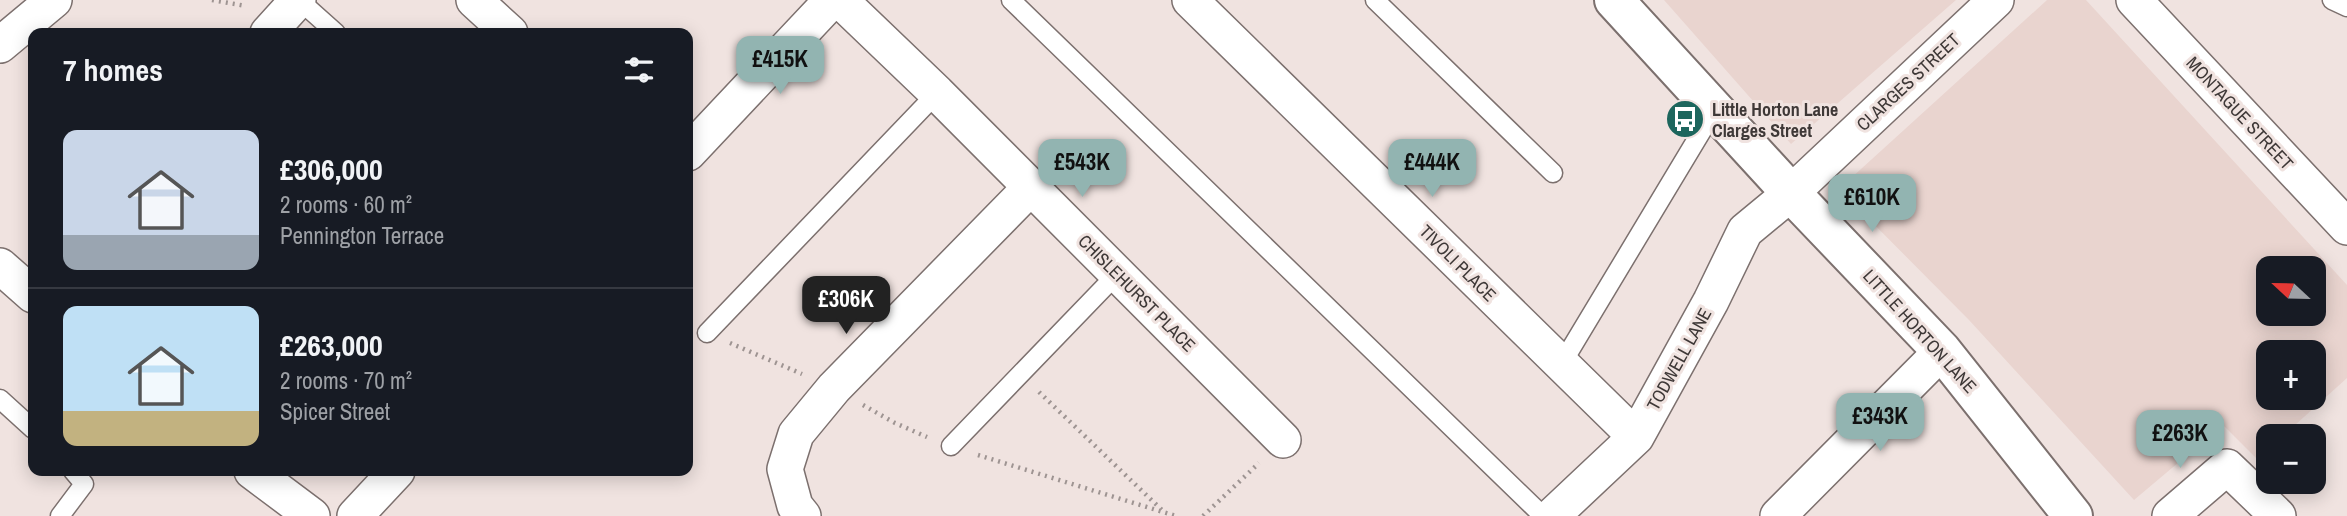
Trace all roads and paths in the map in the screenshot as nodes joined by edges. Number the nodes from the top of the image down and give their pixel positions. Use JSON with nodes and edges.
{"nodes":[{"id":1,"x":54,"y":0,"type":"edge"},
{"id":2,"x":299,"y":0,"type":"edge"},
{"id":3,"x":474,"y":0,"type":"edge"},
{"id":4,"x":832,"y":0,"type":"edge"},
{"id":5,"x":840,"y":0,"type":"edge"},
{"id":6,"x":1012,"y":0,"type":"edge"},
{"id":7,"x":1190,"y":0,"type":"edge"},
{"id":8,"x":1376,"y":0,"type":"edge"},
{"id":9,"x":1614,"y":0,"type":"edge"},
{"id":10,"x":1996,"y":0,"type":"edge"},
{"id":11,"x":2134,"y":0,"type":"edge"},
{"id":12,"x":2332,"y":0,"type":"edge"},
{"id":13,"x":2347,"y":7,"type":"edge"},
{"id":14,"x":273,"y":28,"type":"edge"},
{"id":15,"x":330,"y":28,"type":"edge"},
{"id":16,"x":505,"y":28,"type":"edge"},
{"id":17,"x":0,"y":45,"type":"edge"},
{"id":18,"x":937,"y":93,"type":"junction"},
{"id":19,"x":1715,"y":109,"type":"junction"},
{"id":20,"x":693,"y":148,"type":"edge"},
{"id":21,"x":1553,"y":173,"type":"dead end"},
{"id":22,"x":1031,"y":187,"type":"junction"},
{"id":23,"x":1791,"y":193,"type":"junction"},
{"id":24,"x":2347,"y":226,"type":"edge"},
{"id":25,"x":0,"y":266,"type":"edge"},
{"id":26,"x":1118,"y":274,"type":"junction"},
{"id":27,"x":28,"y":291,"type":"edge"},
{"id":28,"x":707,"y":333,"type":"joint"},
{"id":29,"x":1942,"y":351,"type":"junction"},
{"id":30,"x":1561,"y":365,"type":"junction"},
{"id":31,"x":1021,"y":374,"type":"junction"},
{"id":32,"x":834,"y":388,"type":"junction"},
{"id":33,"x":0,"y":399,"type":"edge"},
{"id":34,"x":28,"y":424,"type":"edge"},
{"id":35,"x":1636,"y":437,"type":"junction"},
{"id":36,"x":1283,"y":440,"type":"joint"},
{"id":37,"x":951,"y":446,"type":"junction"},
{"id":38,"x":78,"y":476,"type":"edge"},
{"id":39,"x":259,"y":476,"type":"edge"},
{"id":40,"x":392,"y":476,"type":"edge"},
{"id":41,"x":1166,"y":513,"type":"junction"},
{"id":42,"x":60,"y":516,"type":"edge"},
{"id":43,"x":312,"y":516,"type":"edge"},
{"id":44,"x":355,"y":516,"type":"edge"},
{"id":45,"x":803,"y":516,"type":"edge"},
{"id":46,"x":1176,"y":516,"type":"edge"},
{"id":47,"x":1203,"y":516,"type":"edge"},
{"id":48,"x":1543,"y":516,"type":"edge"},
{"id":49,"x":1552,"y":516,"type":"edge"},
{"id":50,"x":1778,"y":516,"type":"edge"},
{"id":51,"x":2073,"y":516,"type":"edge"},
{"id":52,"x":2170,"y":516,"type":"edge"},
{"id":53,"x":2278,"y":516,"type":"edge"}],
"edges":[{"from":1,"to":17,"type":"street"},
{"from":2,"to":14,"type":"street"},
{"from":2,"to":15,"type":"lane"},
{"from":3,"to":16,"type":"street"},
{"from":4,"to":20,"type":"street"},
{"from":5,"to":18,"type":"street","name":"CHISLEHURST PLACE"},
{"from":6,"to":48,"type":"lane"},
{"from":7,"to":30,"type":"street","name":"TIVOLI PLACE"},
{"from":8,"to":21,"type":"lane"},
{"from":9,"to":19,"type":"street","name":"LITTLE HORTON LANE"},
{"from":10,"to":23,"type":"street","name":"CLARGES STREET"},
{"from":11,"to":24,"type":"street","name":"MONTAGUE STREET"},
{"from":12,"to":13,"type":"lane"},
{"from":18,"to":22,"type":"street","name":"CHISLEHURST PLACE"},
{"from":18,"to":28,"type":"lane"},
{"from":19,"to":23,"type":"street","name":"LITTLE HORTON LANE"},
{"from":19,"to":30,"type":"lane"},
{"from":22,"to":26,"type":"street","name":"CHISLEHURST PLACE"},
{"from":22,"to":32,"type":"street"},
{"from":23,"to":29,"type":"street","name":"LITTLE HORTON LANE"},
{"from":23,"to":35,"type":"street","name":"TODWELL LANE"},
{"from":25,"to":27,"type":"street"},
{"from":26,"to":31,"type":"lane"},
{"from":26,"to":36,"type":"street","name":"CHISLEHURST PLACE"},
{"from":28,"to":32,"type":"path"},
{"from":29,"to":50,"type":"street"},
{"from":29,"to":51,"type":"street","name":"LITTLE HORTON LANE"},
{"from":30,"to":35,"type":"street","name":"TIVOLI PLACE"},
{"from":31,"to":37,"type":"lane"},
{"from":31,"to":41,"type":"path"},
{"from":32,"to":37,"type":"path"},
{"from":32,"to":45,"type":"street"},
{"from":33,"to":34,"type":"lane"},
{"from":35,"to":49,"type":"street","name":"TODWELL LANE"},
{"from":36,"to":47,"type":"path"},
{"from":37,"to":41,"type":"path"},
{"from":38,"to":42,"type":"lane"},
{"from":39,"to":43,"type":"street"},
{"from":40,"to":44,"type":"street"},
{"from":41,"to":46,"type":"path"},
{"from":52,"to":53,"type":"street"}]}
